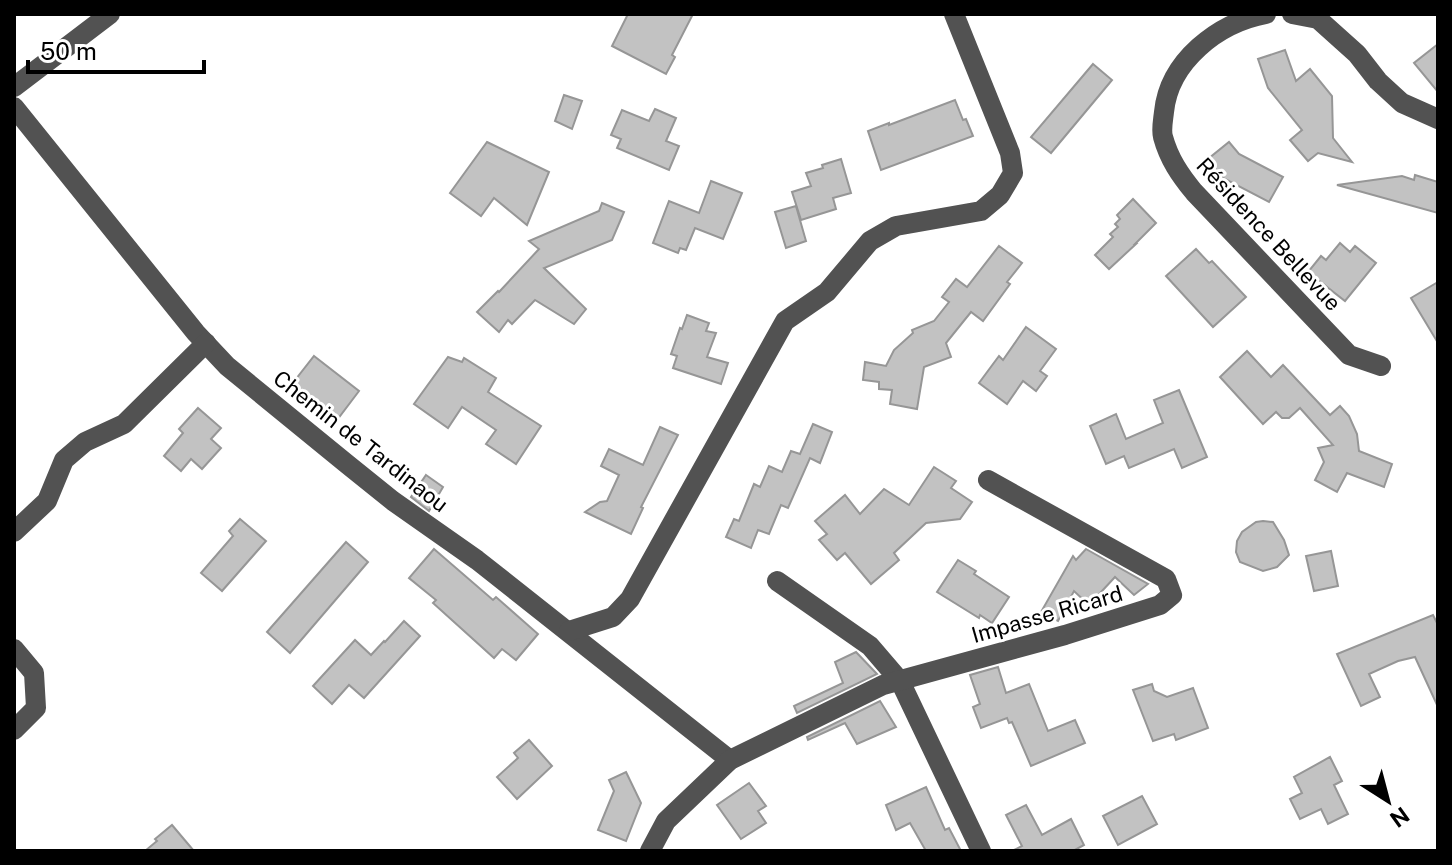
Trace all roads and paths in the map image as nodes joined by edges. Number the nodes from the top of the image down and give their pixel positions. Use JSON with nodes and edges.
{"nodes":[{"id":1,"x":110,"y":14,"type":"edge"},
{"id":2,"x":954,"y":14,"type":"edge"},
{"id":3,"x":1266,"y":14,"type":"edge"},
{"id":4,"x":1292,"y":14,"type":"edge"},
{"id":5,"x":14,"y":87,"type":"edge"},
{"id":6,"x":14,"y":107,"type":"edge"},
{"id":7,"x":1438,"y":119,"type":"edge"},
{"id":8,"x":206,"y":343,"type":"junction"},
{"id":9,"x":1381,"y":366,"type":"dead end"},
{"id":10,"x":988,"y":480,"type":"dead end"},
{"id":11,"x":14,"y":532,"type":"edge"},
{"id":12,"x":777,"y":581,"type":"dead end"},
{"id":13,"x":569,"y":631,"type":"junction"},
{"id":14,"x":14,"y":649,"type":"edge"},
{"id":15,"x":900,"y":681,"type":"junction"},
{"id":16,"x":14,"y":730,"type":"edge"},
{"id":17,"x":730,"y":760,"type":"junction"},
{"id":18,"x":650,"y":851,"type":"edge"},
{"id":19,"x":981,"y":851,"type":"edge"}],
"edges":[{"from":1,"to":5,"type":"street"},
{"from":2,"to":13,"type":"street"},
{"from":3,"to":9,"type":"street","name":"Résidence Bellevue"},
{"from":4,"to":7,"type":"street"},
{"from":6,"to":8,"type":"street","name":"Chemin de Tardinaou"},
{"from":8,"to":11,"type":"street"},
{"from":8,"to":13,"type":"street","name":"Chemin de Tardinaou"},
{"from":10,"to":15,"type":"street","name":"Impasse Ricard"},
{"from":12,"to":15,"type":"street"},
{"from":13,"to":17,"type":"street","name":"Chemin de Tardinaou"},
{"from":14,"to":16,"type":"street"},
{"from":15,"to":17,"type":"street","name":"Impasse Ricard"},
{"from":15,"to":19,"type":"street"},
{"from":17,"to":18,"type":"street","name":"Impasse Ricard"}]}
